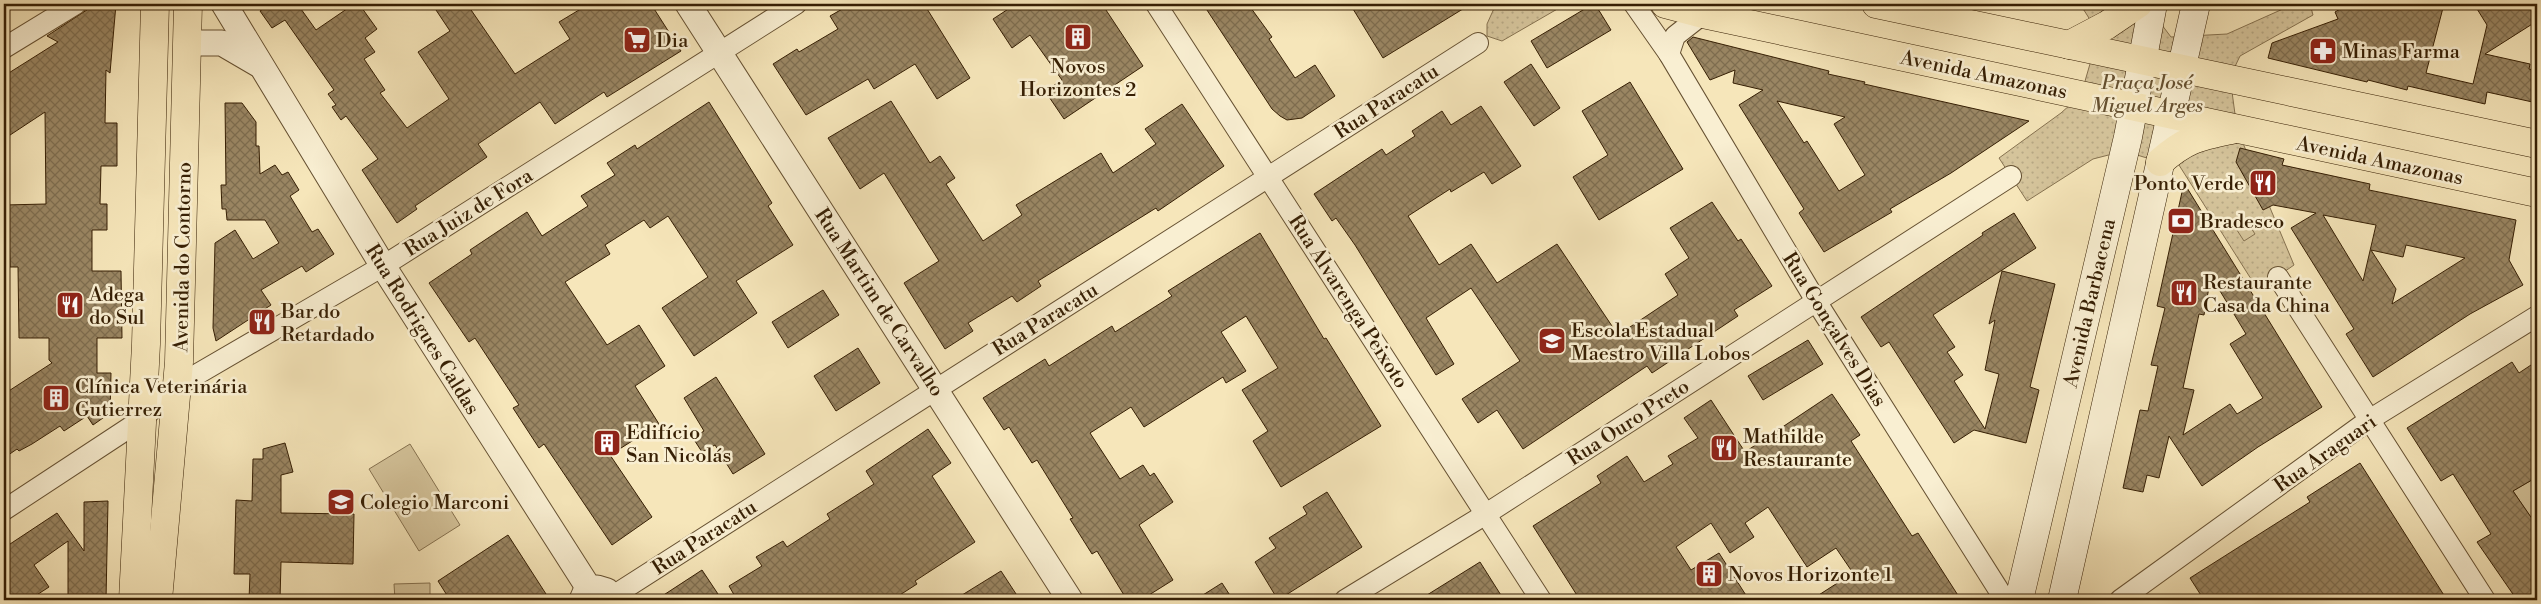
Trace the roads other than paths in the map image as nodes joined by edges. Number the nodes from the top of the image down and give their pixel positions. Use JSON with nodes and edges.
{"nodes":[{"id":1,"x":76,"y":4,"type":"edge"},
{"id":2,"x":155,"y":4,"type":"edge"},
{"id":3,"x":188,"y":4,"type":"edge"},
{"id":4,"x":224,"y":4,"type":"edge"},
{"id":5,"x":688,"y":4,"type":"edge"},
{"id":6,"x":796,"y":4,"type":"edge"},
{"id":7,"x":1156,"y":4,"type":"edge"},
{"id":8,"x":1634,"y":4,"type":"edge"},
{"id":9,"x":1665,"y":4,"type":"edge"},
{"id":10,"x":1876,"y":4,"type":"edge"},
{"id":11,"x":2138,"y":4,"type":"edge"},
{"id":12,"x":2153,"y":4,"type":"edge"},
{"id":13,"x":2196,"y":4,"type":"edge"},
{"id":14,"x":1703,"y":14,"type":"junction"},
{"id":15,"x":187,"y":43,"type":"junction"},
{"id":16,"x":1478,"y":43,"type":"dead end"},
{"id":17,"x":2069,"y":45,"type":"junction"},
{"id":18,"x":4,"y":48,"type":"edge"},
{"id":19,"x":719,"y":52,"type":"junction"},
{"id":20,"x":1669,"y":54,"type":"junction"},
{"id":21,"x":2141,"y":60,"type":"junction"},
{"id":22,"x":261,"y":65,"type":"junction"},
{"id":23,"x":2183,"y":68,"type":"junction"},
{"id":24,"x":2133,"y":107,"type":"junction"},
{"id":25,"x":2172,"y":114,"type":"junction"},
{"id":26,"x":2237,"y":129,"type":"junction"},
{"id":27,"x":2537,"y":144,"type":"edge"},
{"id":28,"x":2160,"y":162,"type":"junction"},
{"id":29,"x":1269,"y":176,"type":"junction"},
{"id":30,"x":2011,"y":176,"type":"dead end"},
{"id":31,"x":2537,"y":193,"type":"edge"},
{"id":32,"x":383,"y":266,"type":"junction"},
{"id":33,"x":2278,"y":277,"type":"dead end"},
{"id":34,"x":1816,"y":301,"type":"junction"},
{"id":35,"x":2537,"y":316,"type":"edge"},
{"id":36,"x":177,"y":386,"type":"junction"},
{"id":37,"x":936,"y":388,"type":"junction"},
{"id":38,"x":141,"y":420,"type":"junction"},
{"id":39,"x":2369,"y":420,"type":"junction"},
{"id":40,"x":4,"y":510,"type":"edge"},
{"id":41,"x":1486,"y":514,"type":"junction"},
{"id":42,"x":600,"y":597,"type":"edge"},
{"id":43,"x":133,"y":600,"type":"edge"},
{"id":44,"x":158,"y":600,"type":"edge"},
{"id":45,"x":1070,"y":600,"type":"edge"},
{"id":46,"x":1345,"y":600,"type":"edge"},
{"id":47,"x":1542,"y":600,"type":"edge"},
{"id":48,"x":2005,"y":600,"type":"edge"},
{"id":49,"x":2019,"y":600,"type":"edge"},
{"id":50,"x":2062,"y":600,"type":"edge"},
{"id":51,"x":2120,"y":600,"type":"edge"},
{"id":52,"x":2485,"y":600,"type":"edge"}],
"edges":[{"from":1,"to":18,"type":"street"},
{"from":2,"to":38,"type":"main road","name":"Avenida do Contorno"},
{"from":3,"to":15,"type":"main road","name":"Avenida do Contorno"},
{"from":4,"to":22,"type":"street","name":"Rua Rodrigues Caldas"},
{"from":5,"to":19,"type":"street","name":"Rua Martim de Carvalho"},
{"from":6,"to":19,"type":"street","name":"Rua Juiz de Fora"},
{"from":7,"to":29,"type":"street","name":"Rua Alvarenga Peixoto"},
{"from":8,"to":20,"type":"street","name":"Rua Gonçalves Dias"},
{"from":9,"to":14,"type":"main road","name":"Avenida Amazonas"},
{"from":10,"to":17,"type":"main road"},
{"from":11,"to":17,"type":"main road"},
{"from":12,"to":21,"type":"main road","name":"Avenida Barbacena"},
{"from":13,"to":23,"type":"main road","name":"Avenida Barbacena"},
{"from":14,"to":20,"type":"street"},
{"from":14,"to":24,"type":"main road","name":"Avenida Amazonas"},
{"from":15,"to":22,"type":"street","name":"Rua Rodrigues Caldas"},
{"from":15,"to":36,"type":"main road","name":"Avenida do Contorno"},
{"from":16,"to":29,"type":"street","name":"Rua Paracatu"},
{"from":17,"to":21,"type":"main road"},
{"from":19,"to":32,"type":"street","name":"Rua Juiz de Fora"},
{"from":19,"to":37,"type":"street","name":"Rua Martim de Carvalho"},
{"from":20,"to":34,"type":"street","name":"Rua Gonçalves Dias"},
{"from":21,"to":23,"type":"main road"},
{"from":21,"to":24,"type":"main road","name":"Avenida Barbacena"},
{"from":22,"to":32,"type":"street","name":"Rua Rodrigues Caldas"},
{"from":23,"to":25,"type":"main road","name":"Avenida Barbacena"},
{"from":23,"to":27,"type":"main road"},
{"from":24,"to":25,"type":"main road","name":"Avenida Amazonas"},
{"from":24,"to":49,"type":"main road","name":"Avenida Barbacena"},
{"from":25,"to":26,"type":"main road","name":"Avenida Amazonas"},
{"from":25,"to":28,"type":"main road","name":"Avenida Barbacena"},
{"from":26,"to":28,"type":"main road"},
{"from":26,"to":31,"type":"main road","name":"Avenida Amazonas"},
{"from":28,"to":50,"type":"main road","name":"Avenida Barbacena"},
{"from":29,"to":37,"type":"street","name":"Rua Paracatu"},
{"from":29,"to":41,"type":"street","name":"Rua Alvarenga Peixoto"},
{"from":30,"to":34,"type":"street","name":"Rua Ouro Preto"},
{"from":32,"to":36,"type":"street","name":"Rua Juiz de Fora"},
{"from":32,"to":42,"type":"street","name":"Rua Rodrigues Caldas"},
{"from":33,"to":39,"type":"street"},
{"from":34,"to":41,"type":"street","name":"Rua Ouro Preto"},
{"from":34,"to":48,"type":"street","name":"Rua Gonçalves Dias"},
{"from":35,"to":39,"type":"street","name":"Rua Araguari"},
{"from":36,"to":38,"type":"street","name":"Rua Juiz de Fora"},
{"from":36,"to":44,"type":"main road","name":"Avenida do Contorno"},
{"from":37,"to":42,"type":"street","name":"Rua Paracatu"},
{"from":37,"to":45,"type":"street","name":"Rua Martim de Carvalho"},
{"from":38,"to":40,"type":"street","name":"Rua Juiz de Fora"},
{"from":38,"to":43,"type":"main road","name":"Avenida do Contorno"},
{"from":39,"to":51,"type":"street","name":"Rua Araguari"},
{"from":39,"to":52,"type":"street"},
{"from":41,"to":46,"type":"street","name":"Rua Ouro Preto"},
{"from":41,"to":47,"type":"street","name":"Rua Alvarenga Peixoto"}]}
